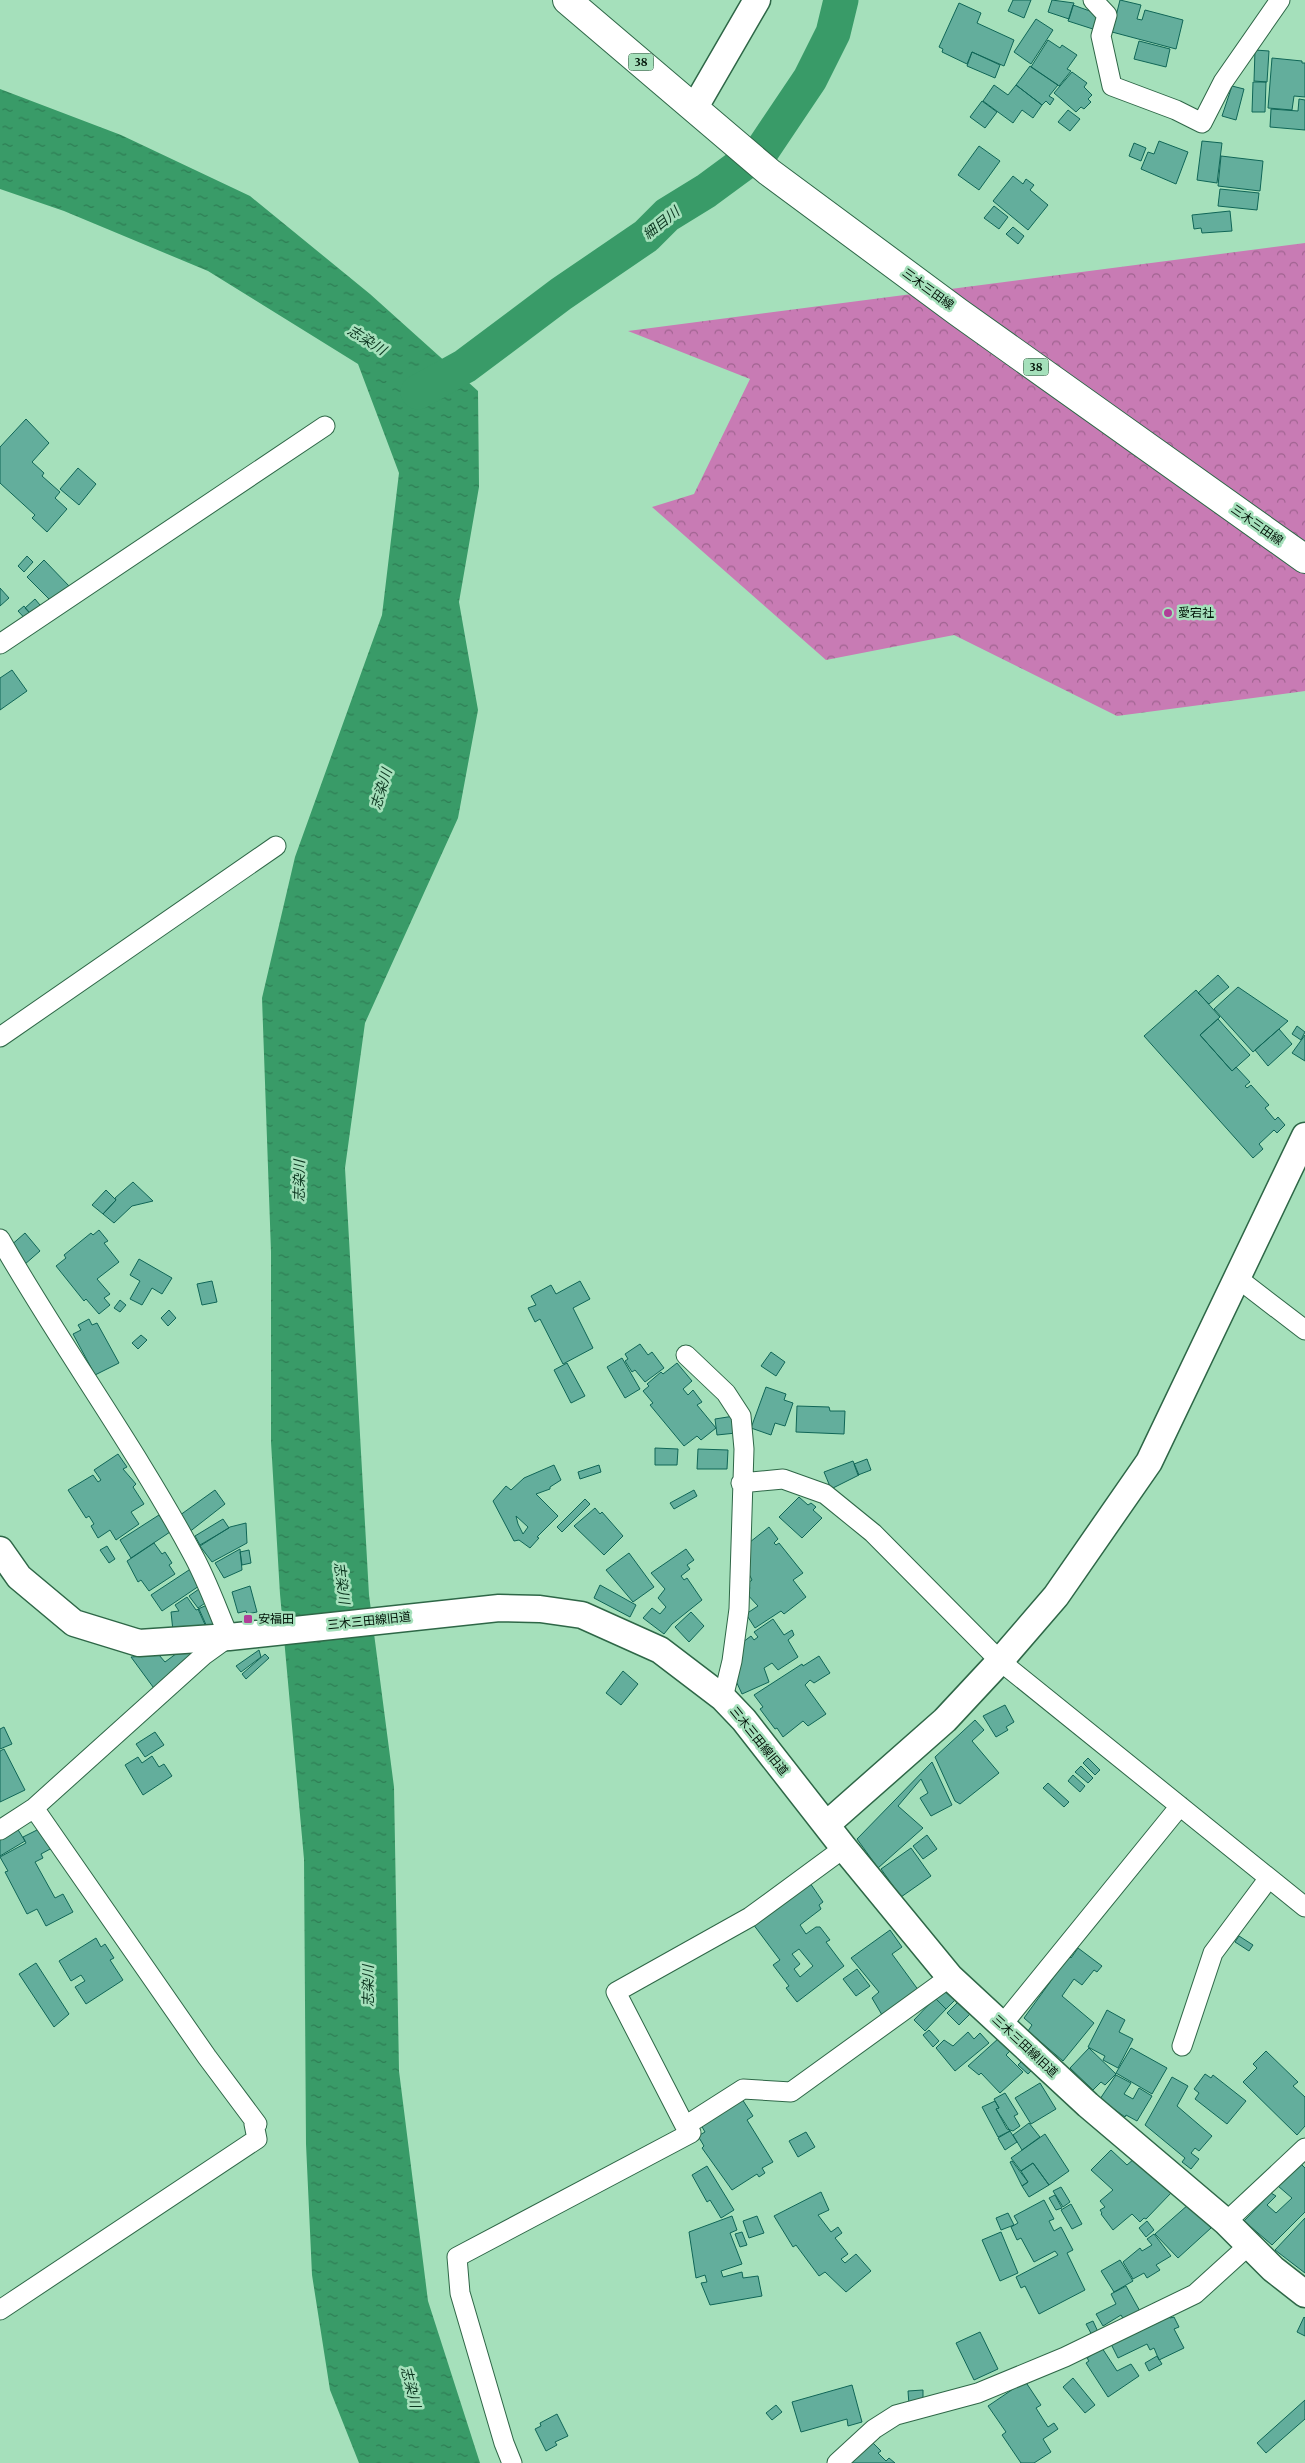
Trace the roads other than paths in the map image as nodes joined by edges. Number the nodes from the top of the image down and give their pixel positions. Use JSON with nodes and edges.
{"nodes":[{"id":1,"x":567,"y":0,"type":"edge"},
{"id":2,"x":757,"y":0,"type":"edge"},
{"id":3,"x":1093,"y":0,"type":"edge"},
{"id":4,"x":1280,"y":0,"type":"edge"},
{"id":5,"x":695,"y":107,"type":"junction"},
{"id":6,"x":325,"y":426,"type":"dead end"},
{"id":7,"x":1305,"y":559,"type":"edge"},
{"id":8,"x":0,"y":644,"type":"edge"},
{"id":9,"x":276,"y":846,"type":"dead end"},
{"id":10,"x":0,"y":1037,"type":"edge"},
{"id":11,"x":1305,"y":1136,"type":"edge"},
{"id":12,"x":0,"y":1239,"type":"edge"},
{"id":13,"x":1236,"y":1277,"type":"junction"},
{"id":14,"x":1305,"y":1330,"type":"edge"},
{"id":15,"x":686,"y":1355,"type":"dead end"},
{"id":16,"x":741,"y":1484,"type":"junction"},
{"id":17,"x":0,"y":1550,"type":"edge"},
{"id":18,"x":228,"y":1637,"type":"junction"},
{"id":19,"x":1000,"y":1661,"type":"junction"},
{"id":20,"x":723,"y":1698,"type":"junction"},
{"id":21,"x":1180,"y":1806,"type":"junction"},
{"id":22,"x":34,"y":1808,"type":"junction"},
{"id":23,"x":826,"y":1825,"type":"junction"},
{"id":24,"x":0,"y":1830,"type":"edge"},
{"id":25,"x":844,"y":1848,"type":"junction"},
{"id":26,"x":1269,"y":1878,"type":"junction"},
{"id":27,"x":1305,"y":1907,"type":"edge"},
{"id":28,"x":950,"y":1977,"type":"junction"},
{"id":29,"x":1002,"y":2025,"type":"junction"},
{"id":30,"x":1182,"y":2046,"type":"dead end"},
{"id":31,"x":685,"y":2126,"type":"junction"},
{"id":32,"x":1305,"y":2148,"type":"edge"},
{"id":33,"x":1226,"y":2222,"type":"junction"},
{"id":34,"x":1249,"y":2245,"type":"junction"},
{"id":35,"x":1305,"y":2294,"type":"edge"},
{"id":36,"x":0,"y":2310,"type":"edge"},
{"id":37,"x":512,"y":2463,"type":"edge"},
{"id":38,"x":837,"y":2463,"type":"edge"}],
"edges":[{"from":1,"to":5,"type":"main road","name":"三木三田線","number":"38"},
{"from":2,"to":5,"type":"street"},
{"from":3,"to":4,"type":"street"},
{"from":5,"to":7,"type":"main road","name":"三木三田線","number":"38"},
{"from":6,"to":8,"type":"street"},
{"from":9,"to":10,"type":"street"},
{"from":11,"to":13,"type":"street"},
{"from":12,"to":18,"type":"street"},
{"from":13,"to":14,"type":"street"},
{"from":13,"to":19,"type":"street"},
{"from":15,"to":16,"type":"street"},
{"from":16,"to":19,"type":"street"},
{"from":16,"to":20,"type":"street"},
{"from":17,"to":18,"type":"street","name":"三木三田線旧道"},
{"from":18,"to":20,"type":"street","name":"三木三田線旧道"},
{"from":18,"to":22,"type":"street"},
{"from":19,"to":21,"type":"street"},
{"from":19,"to":23,"type":"street"},
{"from":20,"to":23,"type":"street","name":"三木三田線旧道"},
{"from":21,"to":26,"type":"street"},
{"from":21,"to":29,"type":"street"},
{"from":22,"to":24,"type":"street"},
{"from":22,"to":36,"type":"street"},
{"from":23,"to":25,"type":"street","name":"三木三田線旧道"},
{"from":25,"to":28,"type":"street","name":"三木三田線旧道"},
{"from":25,"to":31,"type":"street"},
{"from":26,"to":27,"type":"street"},
{"from":26,"to":30,"type":"street"},
{"from":28,"to":29,"type":"street","name":"三木三田線旧道"},
{"from":28,"to":31,"type":"street"},
{"from":29,"to":33,"type":"street","name":"三木三田線旧道"},
{"from":31,"to":37,"type":"street"},
{"from":32,"to":33,"type":"street"},
{"from":33,"to":34,"type":"street","name":"三木三田線旧道"},
{"from":34,"to":35,"type":"street","name":"三木三田線旧道"},
{"from":34,"to":38,"type":"street"}]}
